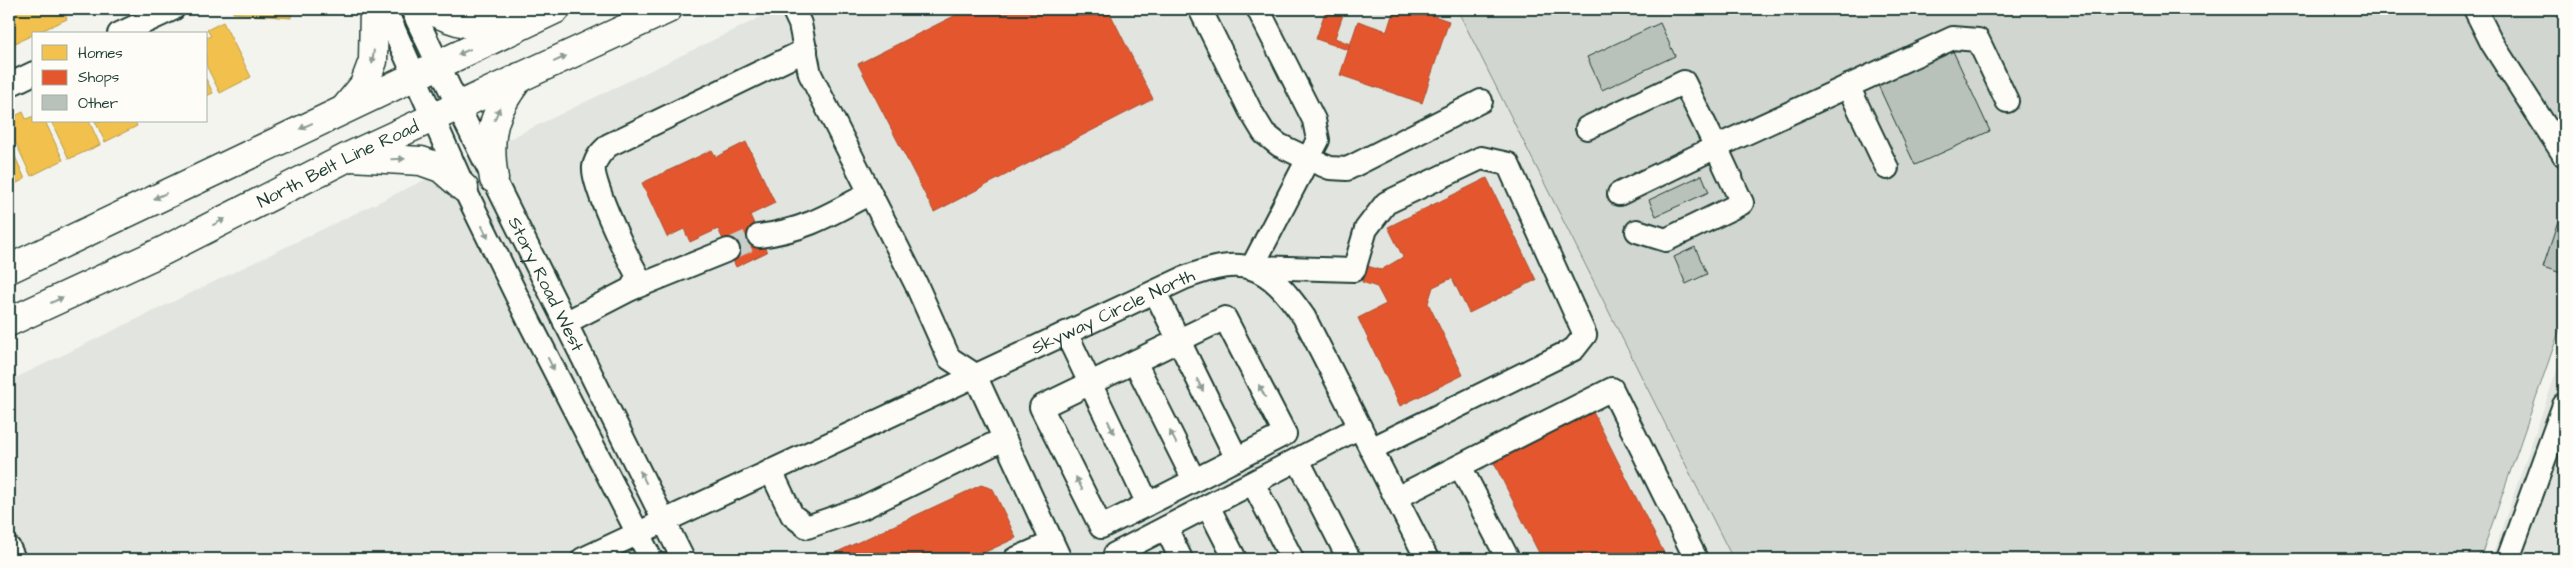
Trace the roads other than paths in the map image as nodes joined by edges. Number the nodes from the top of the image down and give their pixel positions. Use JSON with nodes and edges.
{"nodes":[{"id":1,"x":172,"y":9,"type":"edge"},
{"id":2,"x":374,"y":9,"type":"edge"},
{"id":3,"x":385,"y":9,"type":"edge"},
{"id":4,"x":412,"y":9,"type":"edge"},
{"id":5,"x":430,"y":9,"type":"edge"},
{"id":6,"x":668,"y":9,"type":"edge"},
{"id":7,"x":793,"y":9,"type":"edge"},
{"id":8,"x":1200,"y":9,"type":"edge"},
{"id":9,"x":1258,"y":9,"type":"edge"},
{"id":10,"x":2475,"y":9,"type":"edge"},
{"id":11,"x":550,"y":12,"type":"edge"},
{"id":12,"x":123,"y":32,"type":"edge"},
{"id":13,"x":806,"y":50,"type":"junction"},
{"id":14,"x":438,"y":64,"type":"junction"},
{"id":15,"x":32,"y":75,"type":"edge"},
{"id":16,"x":414,"y":76,"type":"junction"},
{"id":17,"x":520,"y":77,"type":"junction"},
{"id":18,"x":9,"y":85,"type":"edge"},
{"id":19,"x":1848,"y":86,"type":"junction"},
{"id":20,"x":2007,"y":100,"type":"dead end"},
{"id":21,"x":1481,"y":101,"type":"dead end"},
{"id":22,"x":457,"y":105,"type":"junction"},
{"id":23,"x":345,"y":108,"type":"junction"},
{"id":24,"x":432,"y":118,"type":"junction"},
{"id":25,"x":1587,"y":128,"type":"dead end"},
{"id":26,"x":1716,"y":147,"type":"junction"},
{"id":27,"x":2564,"y":155,"type":"edge"},
{"id":28,"x":350,"y":156,"type":"junction"},
{"id":29,"x":1308,"y":159,"type":"junction"},
{"id":30,"x":1887,"y":168,"type":"dead end"},
{"id":31,"x":494,"y":179,"type":"junction"},
{"id":32,"x":464,"y":188,"type":"junction"},
{"id":33,"x":870,"y":193,"type":"junction"},
{"id":34,"x":1619,"y":194,"type":"dead end"},
{"id":35,"x":1637,"y":231,"type":"dead end"},
{"id":36,"x":759,"y":236,"type":"tunnel mouth"},
{"id":37,"x":728,"y":250,"type":"tunnel mouth"},
{"id":38,"x":1252,"y":267,"type":"junction"},
{"id":39,"x":9,"y":269,"type":"edge"},
{"id":40,"x":631,"y":289,"type":"junction"},
{"id":41,"x":1155,"y":292,"type":"junction"},
{"id":42,"x":9,"y":322,"type":"edge"},
{"id":43,"x":565,"y":323,"type":"junction"},
{"id":44,"x":1066,"y":333,"type":"junction"},
{"id":45,"x":1178,"y":341,"type":"junction"},
{"id":46,"x":1135,"y":362,"type":"junction"},
{"id":47,"x":975,"y":375,"type":"junction"},
{"id":48,"x":1090,"y":383,"type":"junction"},
{"id":49,"x":2564,"y":405,"type":"edge"},
{"id":50,"x":1360,"y":427,"type":"junction"},
{"id":51,"x":1004,"y":439,"type":"junction"},
{"id":52,"x":1371,"y":449,"type":"junction"},
{"id":53,"x":1237,"y":458,"type":"junction"},
{"id":54,"x":1298,"y":460,"type":"junction"},
{"id":55,"x":1460,"y":466,"type":"junction"},
{"id":56,"x":771,"y":471,"type":"junction"},
{"id":57,"x":1194,"y":480,"type":"junction"},
{"id":58,"x":1253,"y":483,"type":"junction"},
{"id":59,"x":1396,"y":498,"type":"junction"},
{"id":60,"x":1148,"y":504,"type":"junction"},
{"id":61,"x":1208,"y":506,"type":"junction"},
{"id":62,"x":665,"y":521,"type":"junction"},
{"id":63,"x":1166,"y":528,"type":"junction"},
{"id":64,"x":638,"y":534,"type":"junction"},
{"id":65,"x":9,"y":548,"type":"edge"},
{"id":66,"x":1056,"y":551,"type":"edge"},
{"id":67,"x":14,"y":559,"type":"edge"},
{"id":68,"x":583,"y":559,"type":"edge"},
{"id":69,"x":651,"y":559,"type":"edge"},
{"id":70,"x":683,"y":559,"type":"edge"},
{"id":71,"x":1015,"y":559,"type":"edge"},
{"id":72,"x":1118,"y":559,"type":"edge"},
{"id":73,"x":1182,"y":559,"type":"edge"},
{"id":74,"x":1235,"y":559,"type":"edge"},
{"id":75,"x":1292,"y":559,"type":"edge"},
{"id":76,"x":1348,"y":559,"type":"edge"},
{"id":77,"x":1427,"y":559,"type":"edge"},
{"id":78,"x":1508,"y":559,"type":"edge"},
{"id":79,"x":1696,"y":559,"type":"edge"},
{"id":80,"x":2508,"y":559,"type":"edge"}],
"edges":[{"from":1,"to":12,"type":"street"},
{"from":2,"to":23,"type":"main road","one_way":true},
{"from":3,"to":16,"type":"street","name":"Story Road West"},
{"from":4,"to":14,"type":"street","name":"Story Road West"},
{"from":5,"to":11,"type":"main road"},
{"from":17,"to":6,"type":"main road","name":"North Belt Line Road","one_way":true},
{"from":7,"to":13,"type":"street"},
{"from":8,"to":29,"type":"street"},
{"from":9,"to":29,"type":"street"},
{"from":10,"to":27,"type":"street"},
{"from":11,"to":14,"type":"main road","one_way":true},
{"from":13,"to":33,"type":"street"},
{"from":13,"to":40,"type":"street"},
{"from":14,"to":16,"type":"main road"},
{"from":14,"to":22,"type":"street","name":"Story Road West"},
{"from":15,"to":18,"type":"street"},
{"from":16,"to":23,"type":"main road"},
{"from":16,"to":24,"type":"street","name":"Story Road West"},
{"from":17,"to":22,"type":"main road","name":"North Belt Line Road"},
{"from":31,"to":17,"type":"main road","one_way":true},
{"from":19,"to":20,"type":"street"},
{"from":19,"to":26,"type":"street"},
{"from":19,"to":30,"type":"street"},
{"from":21,"to":29,"type":"street"},
{"from":22,"to":24,"type":"main road","name":"North Belt Line Road"},
{"from":22,"to":31,"type":"street","name":"Story Road West"},
{"from":23,"to":39,"type":"main road","one_way":true},
{"from":24,"to":28,"type":"main road","name":"North Belt Line Road"},
{"from":24,"to":32,"type":"street","name":"Story Road West"},
{"from":25,"to":26,"type":"street"},
{"from":26,"to":34,"type":"street"},
{"from":26,"to":35,"type":"street"},
{"from":28,"to":32,"type":"main road","one_way":true},
{"from":42,"to":28,"type":"main road","name":"North Belt Line Road","one_way":true},
{"from":29,"to":38,"type":"street"},
{"from":31,"to":43,"type":"street","name":"Story Road West"},
{"from":32,"to":64,"type":"street","name":"Story Road West","one_way":true},
{"from":33,"to":36,"type":"street"},
{"from":33,"to":47,"type":"street"},
{"from":37,"to":40,"type":"street"},
{"from":38,"to":41,"type":"street","name":"Skyway Circle North"},
{"from":38,"to":50,"type":"street","name":"Skyway Circle North"},
{"from":38,"to":52,"type":"street"},
{"from":40,"to":43,"type":"street"},
{"from":41,"to":44,"type":"street","name":"Skyway Circle North"},
{"from":41,"to":45,"type":"street"},
{"from":62,"to":43,"type":"street","name":"Story Road West","one_way":true},
{"from":44,"to":47,"type":"street","name":"Skyway Circle North"},
{"from":44,"to":48,"type":"street"},
{"from":45,"to":46,"type":"street"},
{"from":45,"to":53,"type":"street","one_way":true},
{"from":53,"to":45,"type":"street","one_way":true},
{"from":46,"to":48,"type":"street"},
{"from":57,"to":46,"type":"street","one_way":true},
{"from":47,"to":51,"type":"street"},
{"from":47,"to":56,"type":"street","name":"Skyway Circle North"},
{"from":48,"to":60,"type":"street","one_way":true},
{"from":60,"to":48,"type":"street","one_way":true},
{"from":49,"to":80,"type":"street"},
{"from":50,"to":52,"type":"street","name":"Skyway Circle North"},
{"from":50,"to":54,"type":"street"},
{"from":51,"to":56,"type":"street"},
{"from":51,"to":66,"type":"street"},
{"from":52,"to":59,"type":"street","name":"Skyway Circle North"},
{"from":53,"to":57,"type":"street"},
{"from":54,"to":58,"type":"street"},
{"from":54,"to":76,"type":"street"},
{"from":55,"to":59,"type":"street"},
{"from":55,"to":78,"type":"street"},
{"from":55,"to":79,"type":"street"},
{"from":56,"to":62,"type":"street","name":"Skyway Circle North"},
{"from":57,"to":60,"type":"street"},
{"from":58,"to":61,"type":"street"},
{"from":58,"to":75,"type":"street"},
{"from":59,"to":77,"type":"street","name":"Skyway Circle North"},
{"from":61,"to":63,"type":"street"},
{"from":61,"to":74,"type":"street"},
{"from":62,"to":64,"type":"street","name":"Skyway Circle North"},
{"from":62,"to":70,"type":"street","name":"Story Road West"},
{"from":63,"to":72,"type":"street"},
{"from":63,"to":73,"type":"street"},
{"from":64,"to":68,"type":"street","name":"Skyway Circle North"},
{"from":64,"to":69,"type":"street","name":"Story Road West"},
{"from":65,"to":67,"type":"street"},
{"from":66,"to":71,"type":"street"}]}
